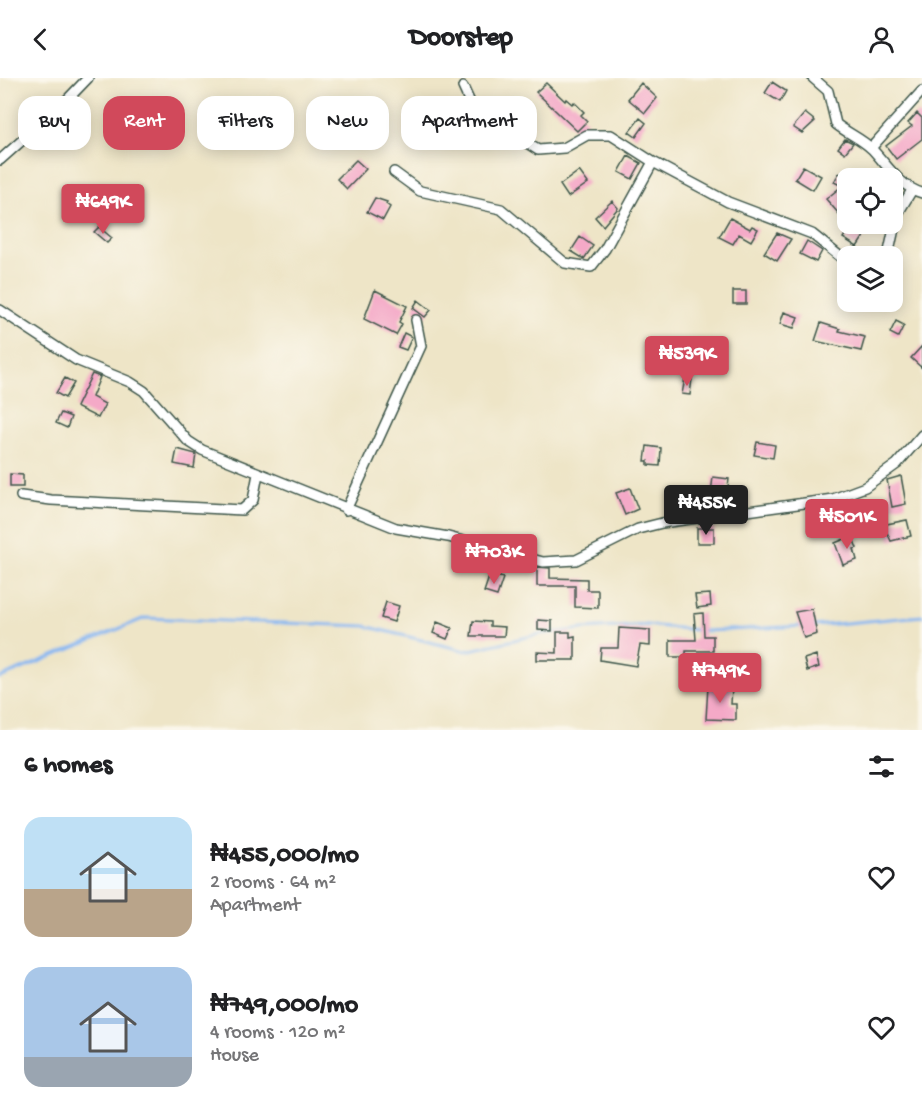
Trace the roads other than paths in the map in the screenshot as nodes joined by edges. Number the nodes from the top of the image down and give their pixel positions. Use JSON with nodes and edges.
{"nodes":[{"id":1,"x":88,"y":78,"type":"edge"},
{"id":2,"x":813,"y":78,"type":"edge"},
{"id":3,"x":464,"y":87,"type":"dead end"},
{"id":4,"x":922,"y":91,"type":"edge"},
{"id":5,"x":871,"y":148,"type":"junction"},
{"id":6,"x":0,"y":160,"type":"edge"},
{"id":7,"x":652,"y":162,"type":"junction"},
{"id":8,"x":394,"y":172,"type":"dead end"},
{"id":9,"x":912,"y":190,"type":"junction"},
{"id":10,"x":922,"y":193,"type":"edge"},
{"id":11,"x":890,"y":246,"type":"edge"},
{"id":12,"x":837,"y":254,"type":"edge"},
{"id":13,"x":0,"y":310,"type":"edge"},
{"id":14,"x":416,"y":320,"type":"dead end"},
{"id":15,"x":922,"y":435,"type":"edge"},
{"id":16,"x":258,"y":474,"type":"junction"},
{"id":17,"x":21,"y":496,"type":"dead end"},
{"id":18,"x":346,"y":510,"type":"junction"}],
"edges":[{"from":1,"to":6,"type":"street"},
{"from":2,"to":5,"type":"street"},
{"from":3,"to":7,"type":"street"},
{"from":4,"to":5,"type":"street"},
{"from":5,"to":9,"type":"street"},
{"from":7,"to":8,"type":"street"},
{"from":7,"to":12,"type":"street"},
{"from":9,"to":10,"type":"street"},
{"from":9,"to":11,"type":"street"},
{"from":13,"to":16,"type":"street"},
{"from":14,"to":18,"type":"street"},
{"from":15,"to":18,"type":"street"},
{"from":16,"to":17,"type":"street"},
{"from":16,"to":18,"type":"street"}]}
